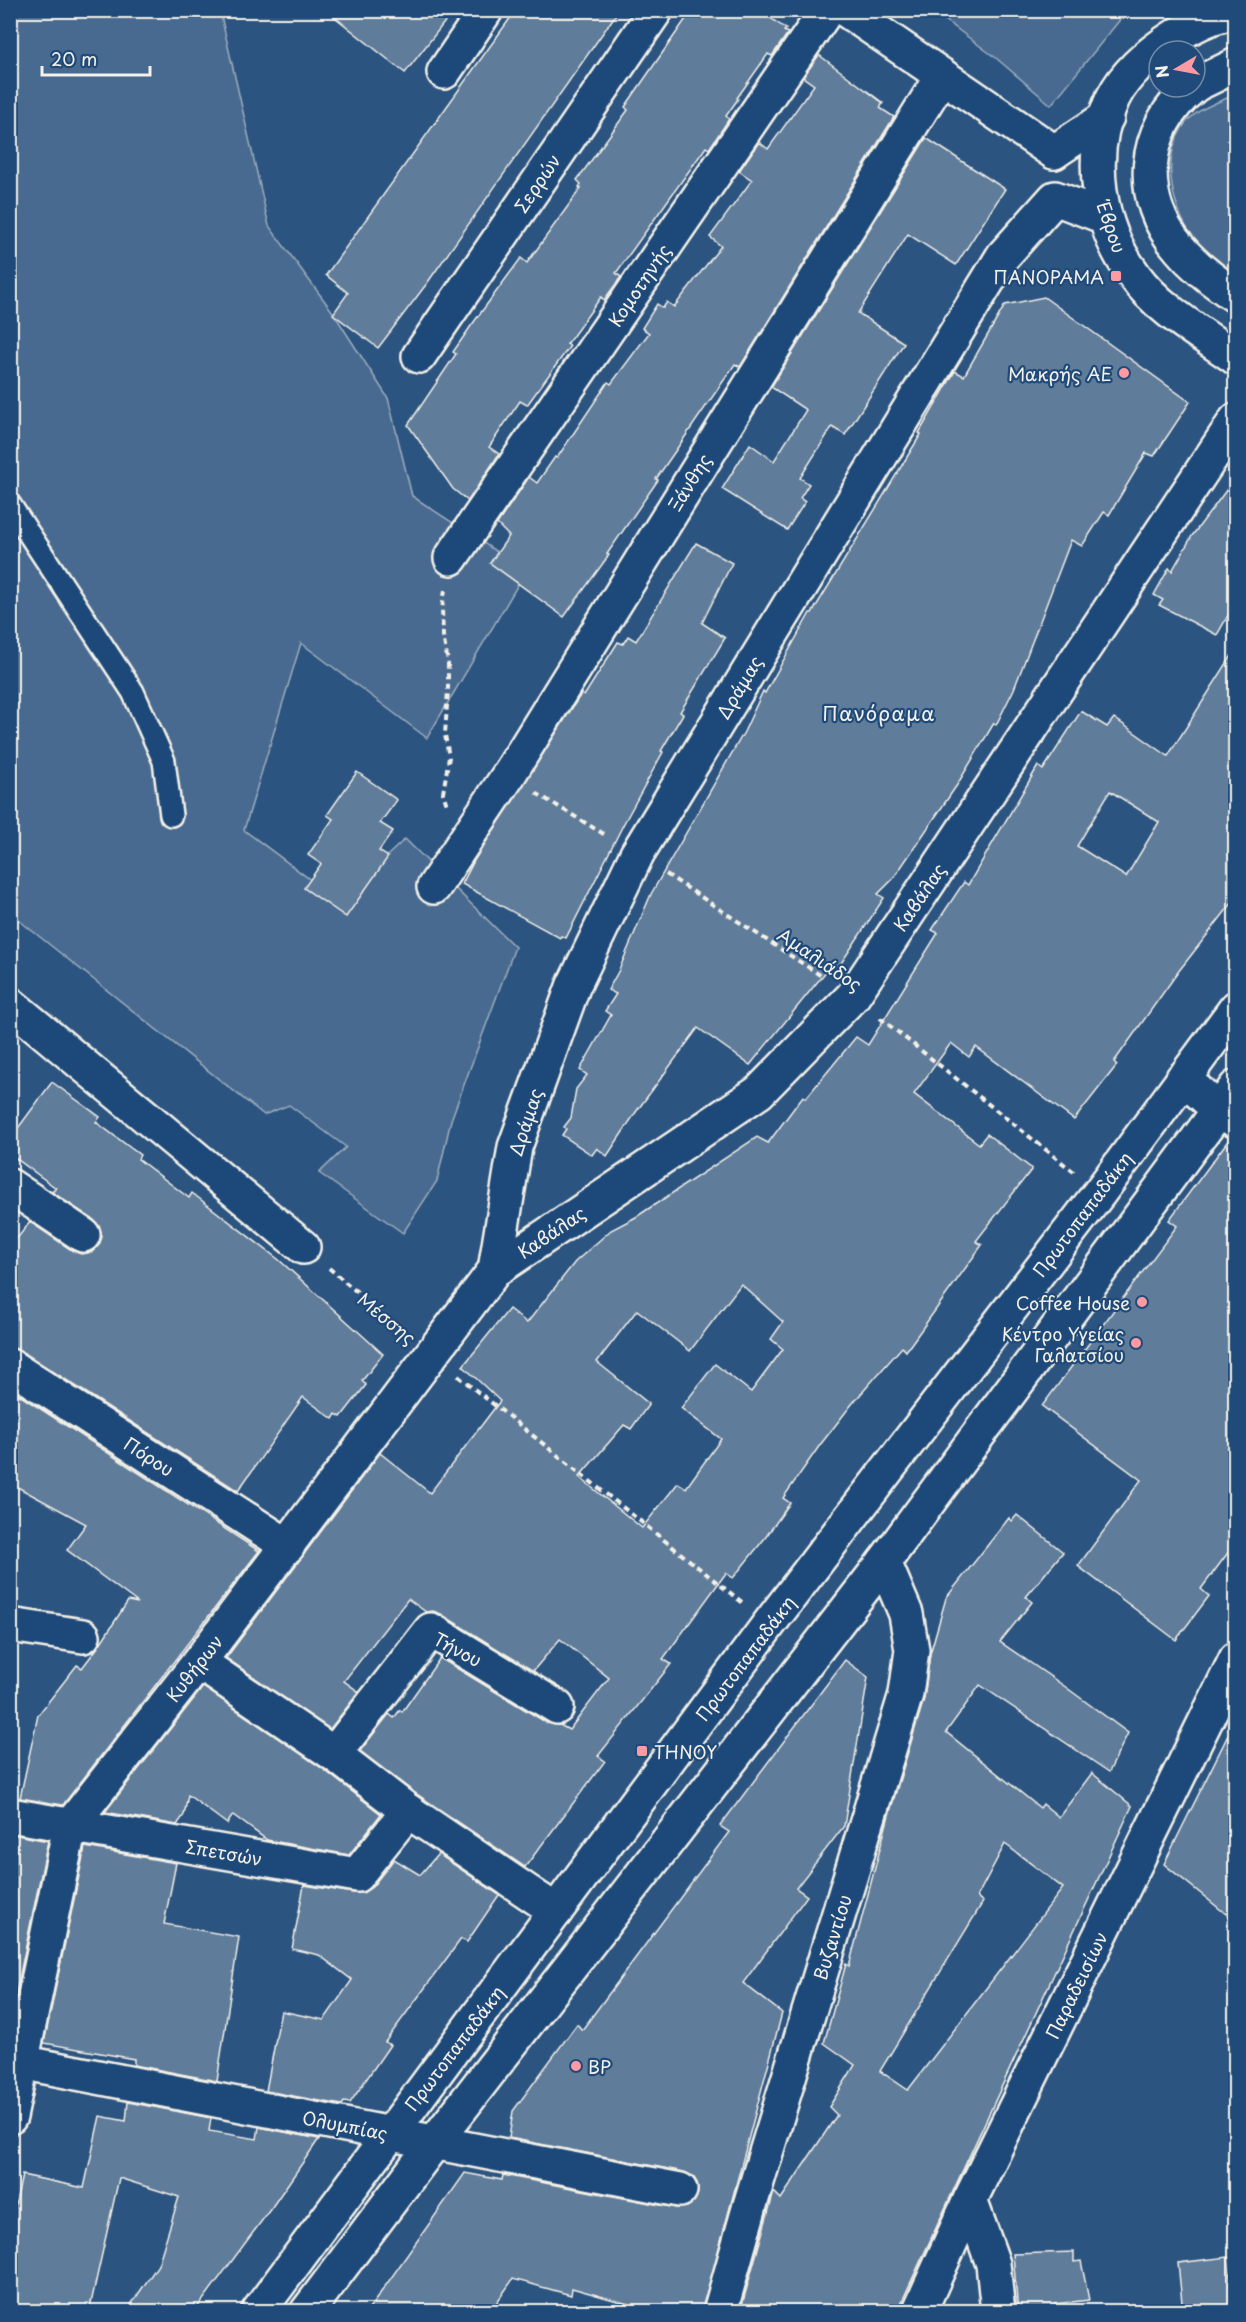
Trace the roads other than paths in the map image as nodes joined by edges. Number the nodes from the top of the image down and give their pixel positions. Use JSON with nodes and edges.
{"nodes":[{"id":1,"x":486,"y":10,"type":"edge"},
{"id":2,"x":656,"y":10,"type":"edge"},
{"id":3,"x":827,"y":10,"type":"edge"},
{"id":4,"x":846,"y":10,"type":"edge"},
{"id":5,"x":1236,"y":12,"type":"edge"},
{"id":6,"x":1236,"y":65,"type":"edge"},
{"id":7,"x":444,"y":72,"type":"dead end"},
{"id":8,"x":942,"y":76,"type":"junction"},
{"id":9,"x":1207,"y":79,"type":"edge"},
{"id":10,"x":1180,"y":99,"type":"edge"},
{"id":11,"x":1107,"y":117,"type":"junction"},
{"id":12,"x":1054,"y":152,"type":"junction"},
{"id":13,"x":1055,"y":198,"type":"junction"},
{"id":14,"x":1105,"y":217,"type":"junction"},
{"id":15,"x":1236,"y":296,"type":"edge"},
{"id":16,"x":419,"y":356,"type":"dead end"},
{"id":17,"x":1236,"y":358,"type":"edge"},
{"id":18,"x":1236,"y":420,"type":"edge"},
{"id":19,"x":10,"y":506,"type":"edge"},
{"id":20,"x":451,"y":558,"type":"road end"},
{"id":21,"x":171,"y":815,"type":"dead end"},
{"id":22,"x":434,"y":887,"type":"dead end"},
{"id":23,"x":10,"y":1004,"type":"edge"},
{"id":24,"x":1236,"y":1008,"type":"edge"},
{"id":25,"x":1183,"y":1078,"type":"junction"},
{"id":26,"x":1230,"y":1106,"type":"edge"},
{"id":27,"x":10,"y":1186,"type":"edge"},
{"id":28,"x":83,"y":1235,"type":"dead end"},
{"id":29,"x":303,"y":1247,"type":"road end"},
{"id":30,"x":495,"y":1270,"type":"junction"},
{"id":31,"x":10,"y":1366,"type":"edge"},
{"id":32,"x":288,"y":1546,"type":"junction"},
{"id":33,"x":884,"y":1562,"type":"junction"},
{"id":34,"x":10,"y":1625,"type":"edge"},
{"id":35,"x":83,"y":1636,"type":"dead end"},
{"id":36,"x":1236,"y":1659,"type":"edge"},
{"id":37,"x":200,"y":1662,"type":"junction"},
{"id":38,"x":557,"y":1707,"type":"dead end"},
{"id":39,"x":334,"y":1754,"type":"junction"},
{"id":40,"x":408,"y":1811,"type":"junction"},
{"id":41,"x":10,"y":1815,"type":"edge"},
{"id":42,"x":70,"y":1826,"type":"junction"},
{"id":43,"x":556,"y":1911,"type":"junction"},
{"id":44,"x":16,"y":2061,"type":"edge"},
{"id":45,"x":10,"y":2117,"type":"edge"},
{"id":46,"x":391,"y":2134,"type":"junction"},
{"id":47,"x":434,"y":2143,"type":"junction"},
{"id":48,"x":681,"y":2190,"type":"dead end"},
{"id":49,"x":970,"y":2200,"type":"junction"},
{"id":50,"x":258,"y":2312,"type":"edge"},
{"id":51,"x":307,"y":2312,"type":"edge"},
{"id":52,"x":720,"y":2312,"type":"edge"},
{"id":53,"x":919,"y":2312,"type":"edge"},
{"id":54,"x":998,"y":2312,"type":"edge"}],
"edges":[{"from":1,"to":7,"type":"street"},
{"from":2,"to":16,"type":"street","name":"Σερρών"},
{"from":3,"to":20,"type":"street","name":"Κομοτηνής"},
{"from":4,"to":8,"type":"street"},
{"from":5,"to":11,"type":"street","name":"Έβρου"},
{"from":6,"to":9,"type":"street"},
{"from":8,"to":12,"type":"street"},
{"from":8,"to":22,"type":"street","name":"Ξάνθης"},
{"from":10,"to":15,"type":"street"},
{"from":11,"to":12,"type":"street"},
{"from":11,"to":14,"type":"street","name":"Έβρου"},
{"from":12,"to":13,"type":"street"},
{"from":13,"to":14,"type":"street"},
{"from":13,"to":30,"type":"street","name":"Δράμας"},
{"from":14,"to":17,"type":"street","name":"Έβρου"},
{"from":18,"to":30,"type":"street","name":"Καβάλας"},
{"from":19,"to":21,"type":"lane"},
{"from":23,"to":29,"type":"street"},
{"from":24,"to":25,"type":"street","name":"Πρωτοπαπαδάκη"},
{"from":25,"to":26,"type":"street"},
{"from":25,"to":43,"type":"street","name":"Πρωτοπαπαδάκη"},
{"from":26,"to":33,"type":"street"},
{"from":27,"to":28,"type":"street"},
{"from":30,"to":32,"type":"street","name":"Κυθήρων"},
{"from":31,"to":32,"type":"street","name":"Πόρου"},
{"from":32,"to":37,"type":"street","name":"Κυθήρων"},
{"from":33,"to":47,"type":"street"},
{"from":33,"to":52,"type":"street","name":"Βυζαντίου"},
{"from":34,"to":35,"type":"street"},
{"from":36,"to":49,"type":"street","name":"Παραδεισίων"},
{"from":37,"to":39,"type":"street"},
{"from":37,"to":42,"type":"street","name":"Κυθήρων"},
{"from":38,"to":39,"type":"street","name":"Τήνου"},
{"from":39,"to":40,"type":"street"},
{"from":40,"to":42,"type":"street","name":"Σπετσών"},
{"from":40,"to":43,"type":"street"},
{"from":41,"to":42,"type":"street","name":"Σπετσών"},
{"from":42,"to":44,"type":"street","name":"Κυθήρων"},
{"from":43,"to":46,"type":"street","name":"Πρωτοπαπαδάκη"},
{"from":44,"to":45,"type":"street","name":"Κυθήρων"},
{"from":44,"to":46,"type":"street","name":"Ολυμπίας"},
{"from":46,"to":47,"type":"street","name":"Ολυμπίας"},
{"from":46,"to":50,"type":"street","name":"Πρωτοπαπαδάκη"},
{"from":47,"to":48,"type":"street","name":"Ολυμπίας"},
{"from":47,"to":51,"type":"street"},
{"from":49,"to":53,"type":"street","name":"Παραδεισίων"},
{"from":49,"to":54,"type":"street"}]}
